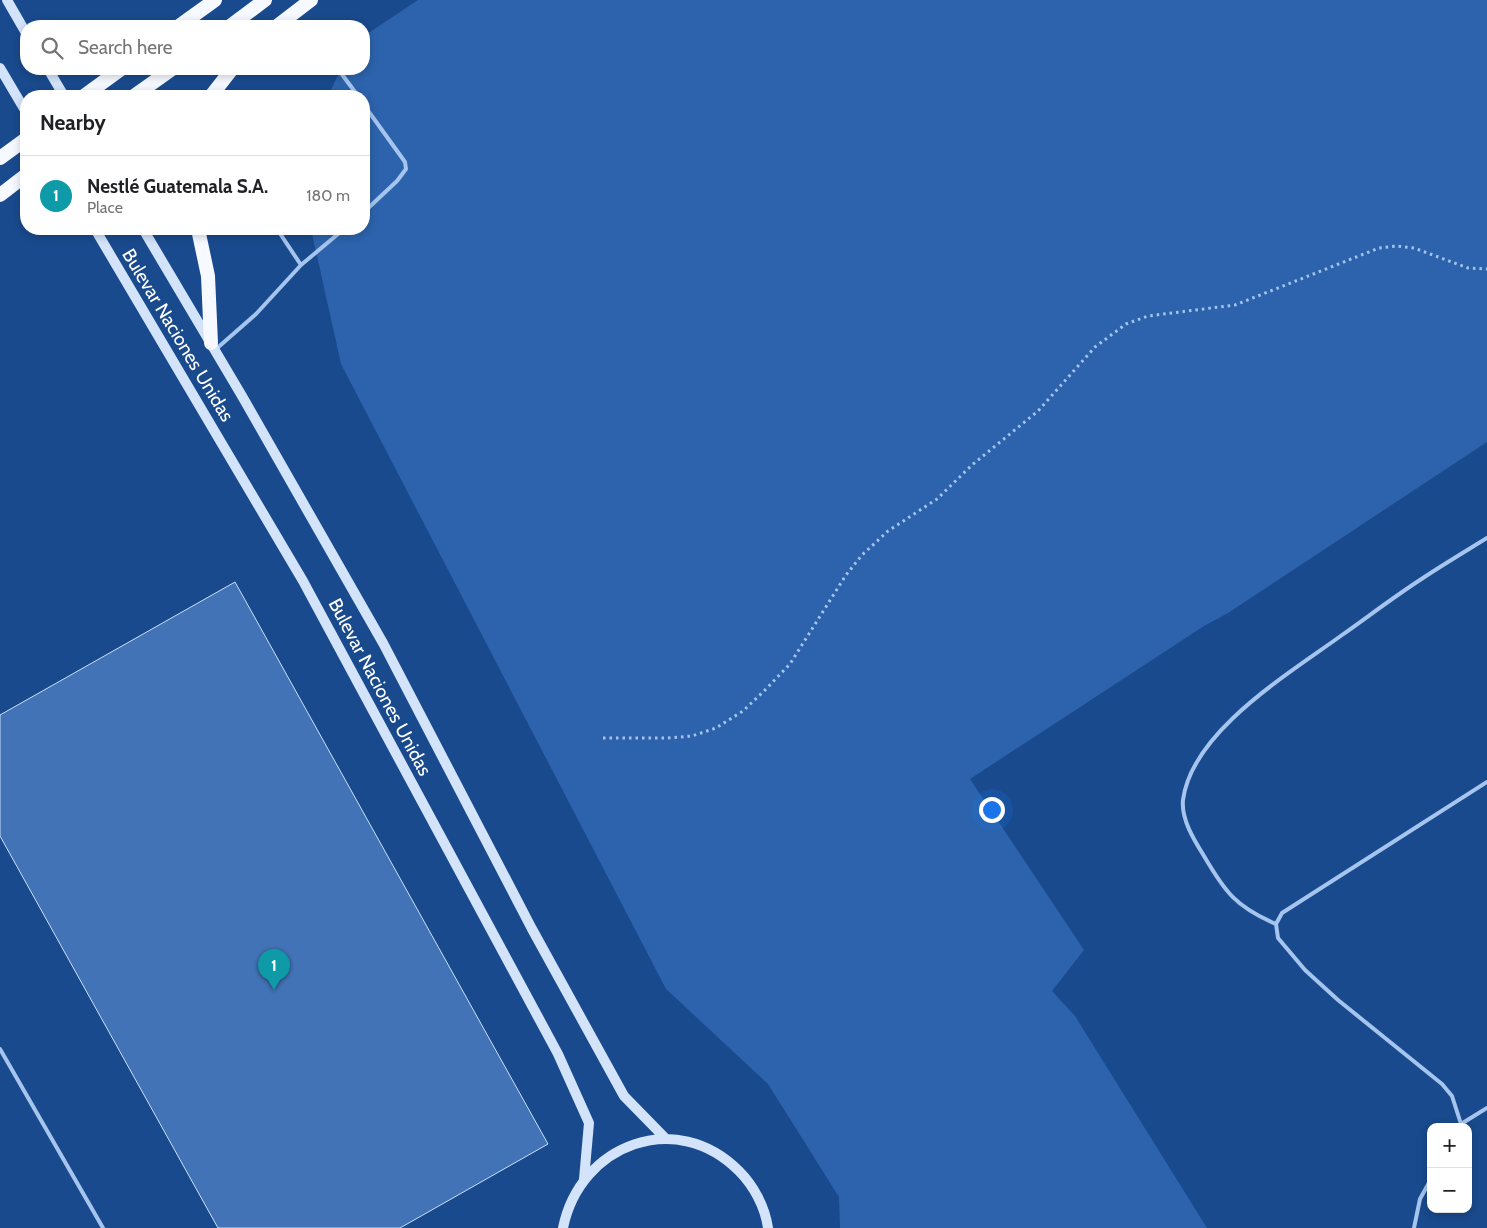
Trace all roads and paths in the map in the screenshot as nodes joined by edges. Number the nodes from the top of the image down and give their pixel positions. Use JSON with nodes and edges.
{"nodes":[{"id":1,"x":7,"y":0,"type":"edge"},
{"id":2,"x":214,"y":0,"type":"edge"},
{"id":3,"x":311,"y":0,"type":"edge"},
{"id":4,"x":261,"y":3,"type":"edge"},
{"id":5,"x":187,"y":20,"type":"edge"},
{"id":6,"x":238,"y":20,"type":"edge"},
{"id":7,"x":285,"y":20,"type":"edge"},
{"id":8,"x":20,"y":23,"type":"edge"},
{"id":9,"x":0,"y":68,"type":"edge"},
{"id":10,"x":52,"y":75,"type":"edge"},
{"id":11,"x":113,"y":75,"type":"edge"},
{"id":12,"x":164,"y":75,"type":"edge"},
{"id":13,"x":227,"y":75,"type":"edge"},
{"id":14,"x":342,"y":75,"type":"edge"},
{"id":15,"x":60,"y":90,"type":"edge"},
{"id":16,"x":92,"y":90,"type":"edge"},
{"id":17,"x":142,"y":90,"type":"edge"},
{"id":18,"x":216,"y":90,"type":"edge"},
{"id":19,"x":354,"y":90,"type":"edge"},
{"id":20,"x":20,"y":102,"type":"edge"},
{"id":21,"x":370,"y":112,"type":"edge"},
{"id":22,"x":20,"y":143,"type":"edge"},
{"id":23,"x":0,"y":158,"type":"edge"},
{"id":24,"x":20,"y":179,"type":"edge"},
{"id":25,"x":0,"y":194,"type":"edge"},
{"id":26,"x":370,"y":206,"type":"edge"},
{"id":27,"x":99,"y":235,"type":"edge"},
{"id":28,"x":147,"y":235,"type":"edge"},
{"id":29,"x":199,"y":235,"type":"edge"},
{"id":30,"x":281,"y":235,"type":"edge"},
{"id":31,"x":337,"y":235,"type":"edge"},
{"id":32,"x":302,"y":265,"type":"junction"},
{"id":33,"x":1487,"y":269,"type":"edge"},
{"id":34,"x":213,"y":346,"type":"junction"},
{"id":35,"x":1487,"y":538,"type":"edge"},
{"id":36,"x":603,"y":738,"type":"dead end"},
{"id":37,"x":1487,"y":782,"type":"edge"},
{"id":38,"x":1276,"y":924,"type":"junction"},
{"id":39,"x":0,"y":1050,"type":"edge"},
{"id":40,"x":1487,"y":1108,"type":"edge"},
{"id":41,"x":1460,"y":1123,"type":"edge"},
{"id":42,"x":1465,"y":1123,"type":"edge"},
{"id":43,"x":666,"y":1139,"type":"junction"},
{"id":44,"x":584,"y":1179,"type":"junction"},
{"id":45,"x":1427,"y":1185,"type":"edge"},
{"id":46,"x":103,"y":1228,"type":"edge"},
{"id":47,"x":563,"y":1228,"type":"edge"},
{"id":48,"x":768,"y":1228,"type":"edge"},
{"id":49,"x":1414,"y":1228,"type":"edge"}],
"edges":[{"from":1,"to":8,"type":"main road"},
{"from":2,"to":5,"type":"highway"},
{"from":3,"to":7,"type":"highway"},
{"from":4,"to":6,"type":"highway"},
{"from":9,"to":20,"type":"main road"},
{"from":10,"to":15,"type":"main road"},
{"from":11,"to":16,"type":"highway"},
{"from":12,"to":17,"type":"highway"},
{"from":13,"to":18,"type":"highway"},
{"from":14,"to":19,"type":"lane"},
{"from":21,"to":26,"type":"lane"},
{"from":22,"to":23,"type":"highway"},
{"from":24,"to":25,"type":"highway"},
{"from":27,"to":44,"type":"main road","name":"Bulevar Naciones Unidas"},
{"from":28,"to":34,"type":"main road","name":"Bulevar Naciones Unidas"},
{"from":29,"to":34,"type":"highway"},
{"from":30,"to":32,"type":"lane"},
{"from":31,"to":32,"type":"lane"},
{"from":32,"to":34,"type":"lane"},
{"from":33,"to":36,"type":"path"},
{"from":34,"to":43,"type":"main road","name":"Bulevar Naciones Unidas"},
{"from":35,"to":38,"type":"lane"},
{"from":37,"to":38,"type":"lane"},
{"from":38,"to":41,"type":"lane"},
{"from":39,"to":46,"type":"lane"},
{"from":40,"to":42,"type":"lane"},
{"from":43,"to":44,"type":"main road"},
{"from":43,"to":48,"type":"main road"},
{"from":44,"to":47,"type":"main road"},
{"from":45,"to":49,"type":"lane"}]}
